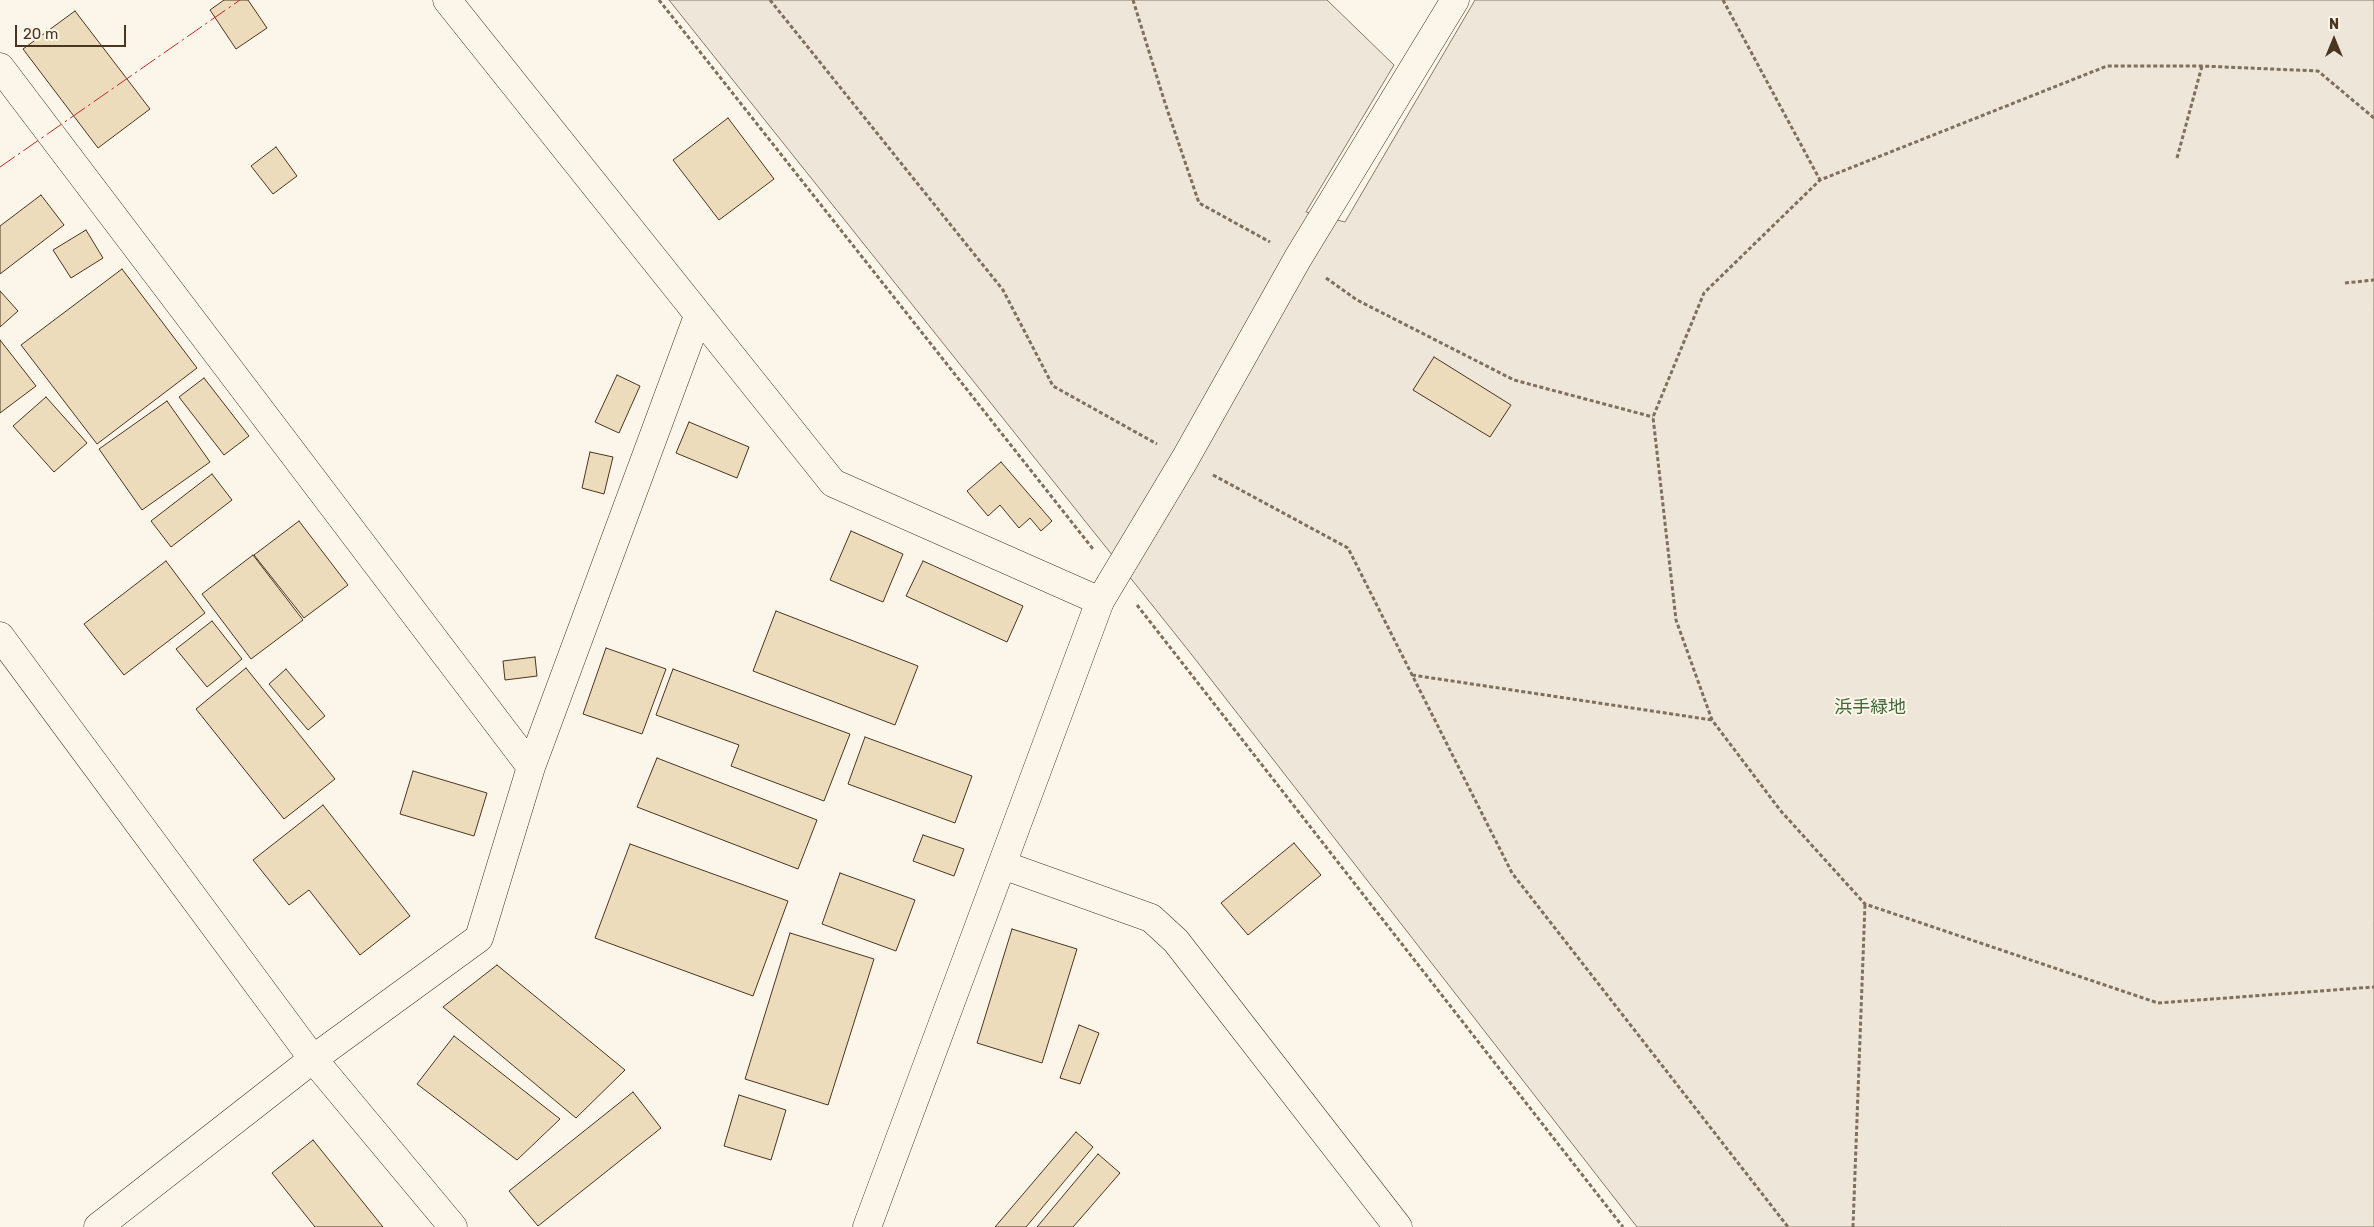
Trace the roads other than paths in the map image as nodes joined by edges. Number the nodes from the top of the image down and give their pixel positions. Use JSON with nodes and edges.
{"nodes":[{"id":1,"x":447,"y":0,"type":"edge"},
{"id":2,"x":1455,"y":0,"type":"edge"},
{"id":3,"x":0,"y":67,"type":"edge"},
{"id":4,"x":698,"y":316,"type":"junction"},
{"id":5,"x":1100,"y":601,"type":"junction"},
{"id":6,"x":0,"y":636,"type":"edge"},
{"id":7,"x":531,"y":767,"type":"junction"},
{"id":8,"x":1003,"y":865,"type":"junction"},
{"id":9,"x":313,"y":1059,"type":"junction"},
{"id":10,"x":874,"y":1223,"type":"edge"},
{"id":11,"x":98,"y":1227,"type":"edge"},
{"id":12,"x":453,"y":1227,"type":"edge"},
{"id":13,"x":1398,"y":1227,"type":"edge"}],
"edges":[{"from":1,"to":4,"type":"street"},
{"from":2,"to":5,"type":"street"},
{"from":3,"to":7,"type":"street"},
{"from":4,"to":5,"type":"street"},
{"from":4,"to":7,"type":"street"},
{"from":5,"to":8,"type":"street"},
{"from":6,"to":9,"type":"street"},
{"from":7,"to":9,"type":"street"},
{"from":8,"to":10,"type":"street"},
{"from":8,"to":13,"type":"street"},
{"from":9,"to":11,"type":"street"},
{"from":9,"to":12,"type":"street"}]}
